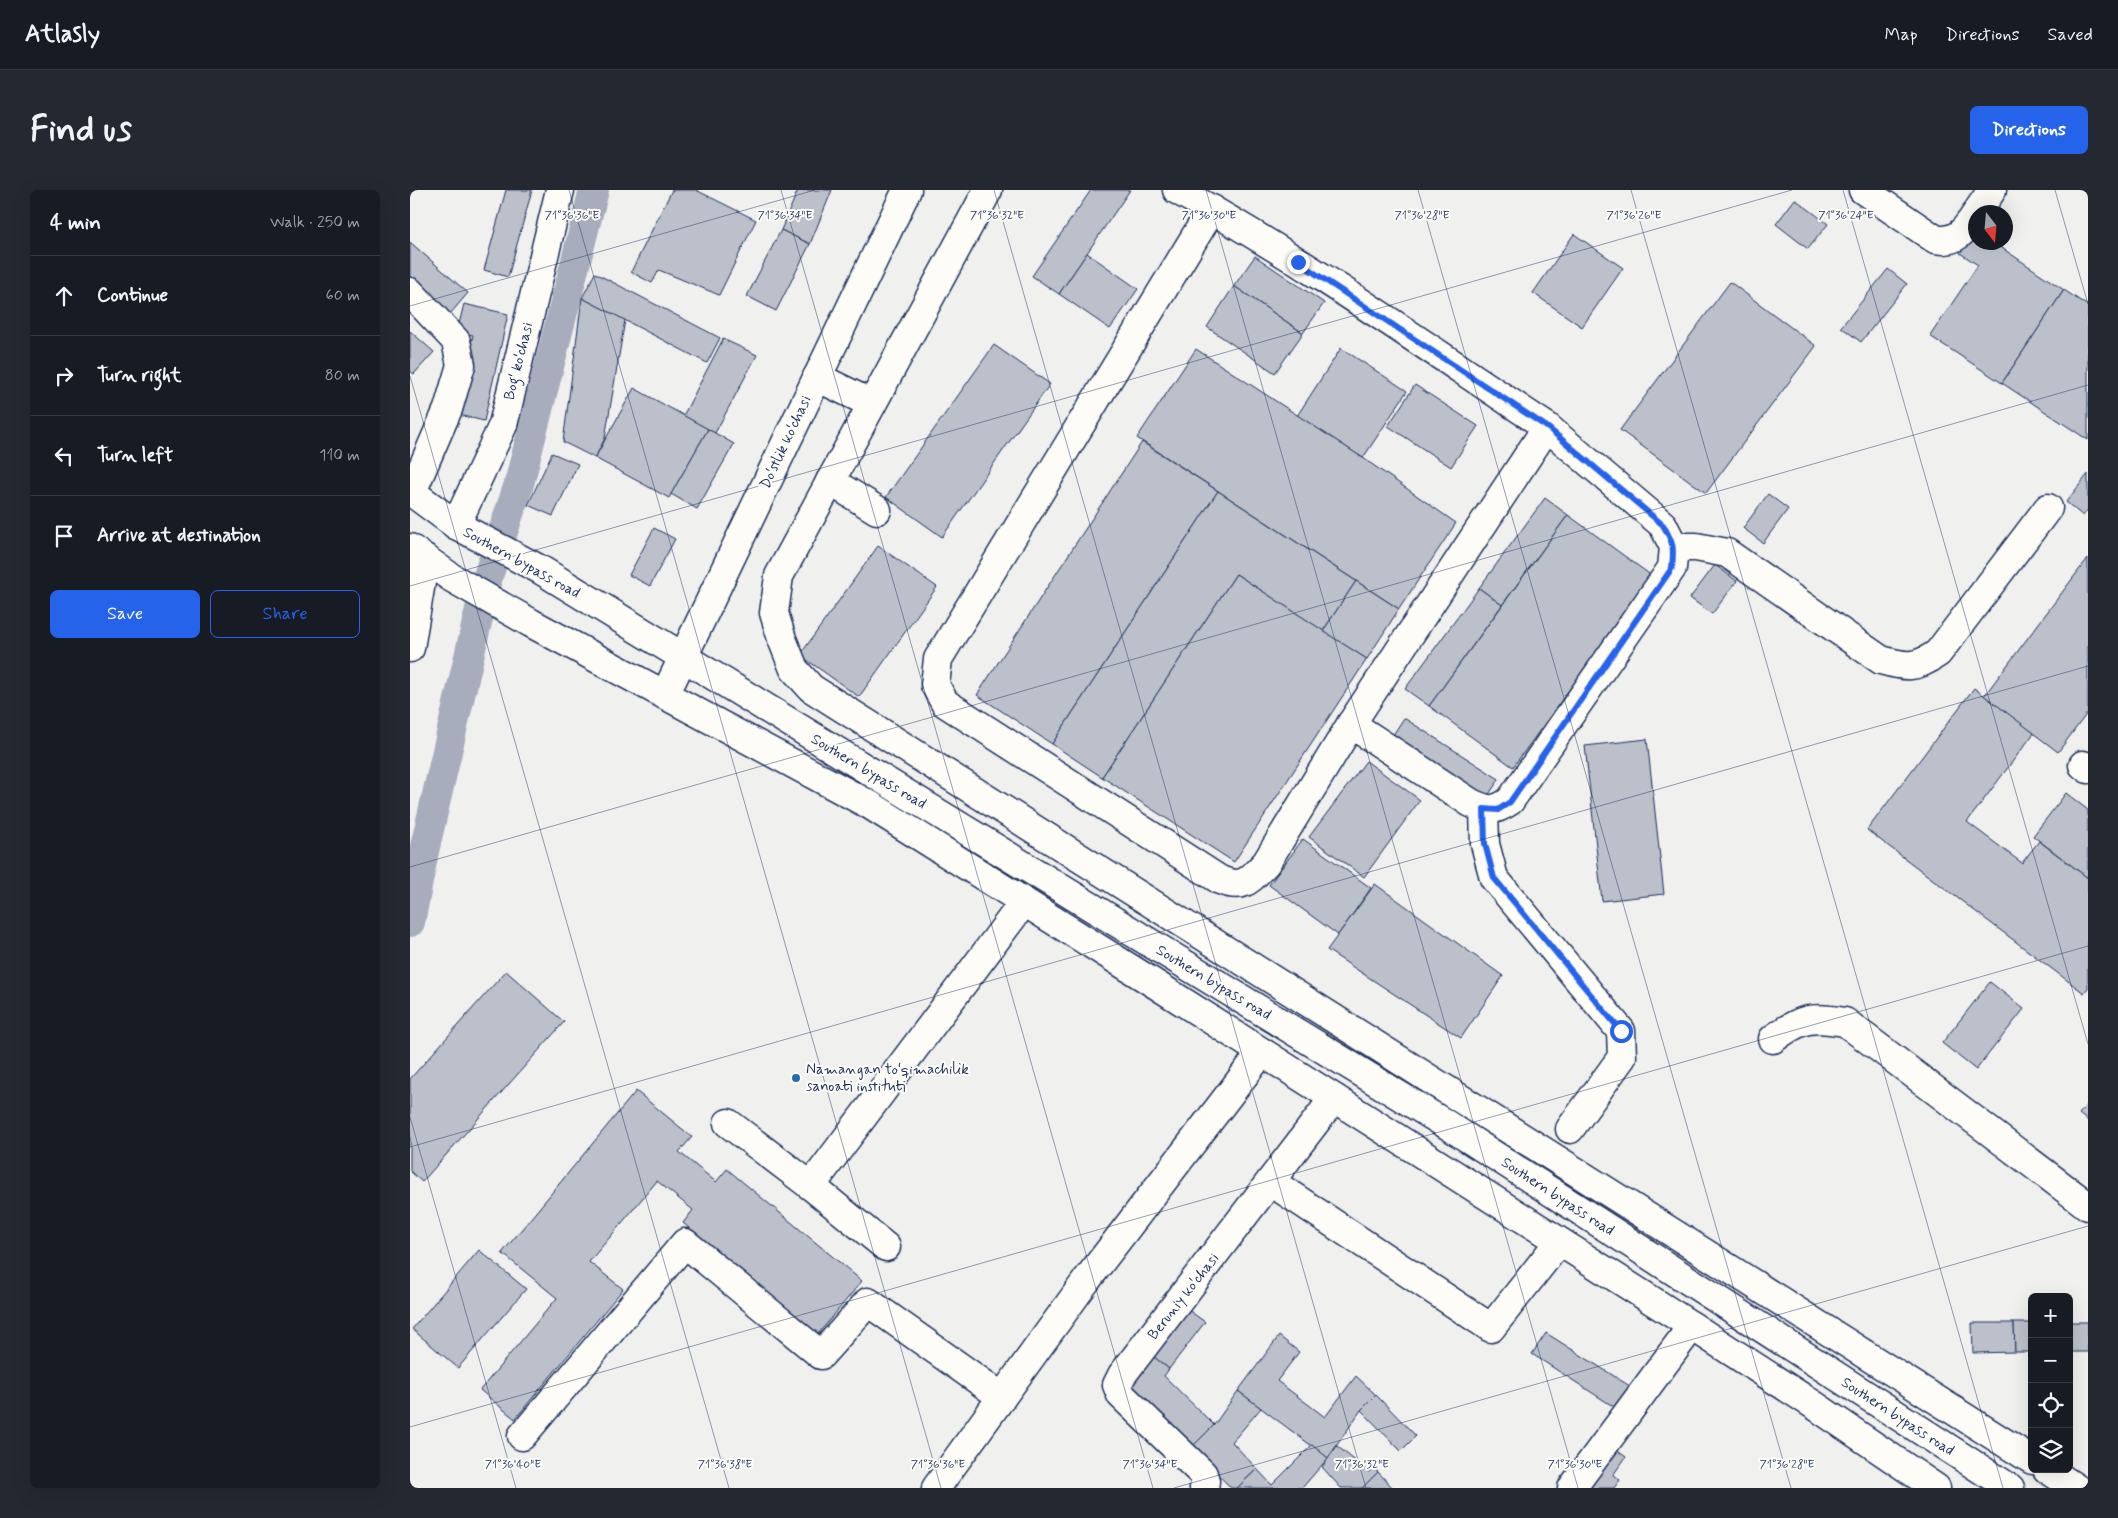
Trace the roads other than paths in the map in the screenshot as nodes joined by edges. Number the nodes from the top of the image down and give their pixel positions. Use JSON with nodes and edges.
{"nodes":[{"id":1,"x":560,"y":190,"type":"edge"},
{"id":2,"x":906,"y":190,"type":"edge"},
{"id":3,"x":988,"y":190,"type":"edge"},
{"id":4,"x":1177,"y":190,"type":"edge"},
{"id":5,"x":1863,"y":190,"type":"edge"},
{"id":6,"x":1992,"y":190,"type":"edge"},
{"id":7,"x":1982,"y":205,"type":"edge"},
{"id":8,"x":1212,"y":209,"type":"junction"},
{"id":9,"x":1968,"y":226,"type":"edge"},
{"id":10,"x":410,"y":292,"type":"edge"},
{"id":11,"x":817,"y":377,"type":"junction"},
{"id":12,"x":872,"y":404,"type":"junction"},
{"id":13,"x":1547,"y":427,"type":"junction"},
{"id":14,"x":830,"y":481,"type":"junction"},
{"id":15,"x":411,"y":492,"type":"edge"},
{"id":16,"x":2048,"y":508,"type":"dead end"},
{"id":17,"x":877,"y":510,"type":"dead end"},
{"id":18,"x":456,"y":526,"type":"junction"},
{"id":19,"x":1674,"y":548,"type":"junction"},
{"id":20,"x":417,"y":553,"type":"edge"},
{"id":21,"x":410,"y":648,"type":"edge"},
{"id":22,"x":683,"y":657,"type":"junction"},
{"id":23,"x":665,"y":695,"type":"junction"},
{"id":24,"x":1351,"y":724,"type":"junction"},
{"id":25,"x":1484,"y":809,"type":"junction"},
{"id":26,"x":1024,"y":902,"type":"junction"},
{"id":27,"x":1773,"y":1039,"type":"dead end"},
{"id":28,"x":1262,"y":1052,"type":"junction"},
{"id":29,"x":1334,"y":1098,"type":"junction"},
{"id":30,"x":728,"y":1124,"type":"dead end"},
{"id":31,"x":1570,"y":1129,"type":"dead end"},
{"id":32,"x":1271,"y":1182,"type":"junction"},
{"id":33,"x":811,"y":1186,"type":"junction"},
{"id":34,"x":2088,"y":1206,"type":"edge"},
{"id":35,"x":1559,"y":1242,"type":"junction"},
{"id":36,"x":886,"y":1247,"type":"dead end"},
{"id":37,"x":1692,"y":1326,"type":"junction"},
{"id":38,"x":1002,"y":1397,"type":"junction"},
{"id":39,"x":522,"y":1436,"type":"dead end"},
{"id":40,"x":2028,"y":1457,"type":"edge"},
{"id":41,"x":2053,"y":1473,"type":"edge"},
{"id":42,"x":936,"y":1488,"type":"edge"},
{"id":43,"x":1204,"y":1488,"type":"edge"},
{"id":44,"x":1572,"y":1488,"type":"edge"},
{"id":45,"x":1936,"y":1488,"type":"edge"},
{"id":46,"x":2010,"y":1488,"type":"edge"},
{"id":47,"x":2076,"y":1488,"type":"edge"}],
"edges":[{"from":1,"to":18,"type":"main road","name":"Bogʻ koʻchasi"},
{"from":2,"to":11,"type":"main road","name":"Doʻstlik koʻchasi"},
{"from":3,"to":12,"type":"main road"},
{"from":4,"to":8,"type":"main road"},
{"from":5,"to":9,"type":"main road"},
{"from":6,"to":7,"type":"main road"},
{"from":8,"to":13,"type":"main road"},
{"from":8,"to":24,"type":"main road"},
{"from":10,"to":15,"type":"main road"},
{"from":11,"to":12,"type":"main road"},
{"from":11,"to":22,"type":"main road","name":"Doʻstlik koʻchasi"},
{"from":12,"to":14,"type":"main road"},
{"from":13,"to":19,"type":"main road"},
{"from":13,"to":24,"type":"main road"},
{"from":14,"to":17,"type":"main road"},
{"from":14,"to":40,"type":"main road"},
{"from":15,"to":18,"type":"main road","name":"Southern bypass road"},
{"from":16,"to":19,"type":"main road"},
{"from":18,"to":22,"type":"main road","name":"Southern bypass road"},
{"from":19,"to":25,"type":"main road"},
{"from":20,"to":21,"type":"main road"},
{"from":20,"to":23,"type":"main road","name":"Southern bypass road"},
{"from":22,"to":23,"type":"main road","name":"Doʻstlik koʻchasi"},
{"from":22,"to":46,"type":"main road","name":"Southern bypass road"},
{"from":23,"to":26,"type":"main road","name":"Southern bypass road"},
{"from":24,"to":25,"type":"main road"},
{"from":25,"to":31,"type":"main road"},
{"from":26,"to":28,"type":"main road","name":"Southern bypass road"},
{"from":26,"to":33,"type":"main road"},
{"from":27,"to":34,"type":"main road"},
{"from":28,"to":29,"type":"main road","name":"Southern bypass road"},
{"from":28,"to":38,"type":"main road"},
{"from":29,"to":32,"type":"main road","name":"Beruniy koʻchasi"},
{"from":29,"to":35,"type":"main road","name":"Southern bypass road"},
{"from":30,"to":33,"type":"main road"},
{"from":32,"to":35,"type":"main road"},
{"from":32,"to":43,"type":"main road","name":"Beruniy koʻchasi"},
{"from":33,"to":36,"type":"main road"},
{"from":35,"to":37,"type":"main road","name":"Southern bypass road"},
{"from":37,"to":44,"type":"main road"},
{"from":37,"to":45,"type":"main road","name":"Southern bypass road"},
{"from":38,"to":39,"type":"main road"},
{"from":38,"to":42,"type":"main road"},
{"from":41,"to":47,"type":"main road"}]}
